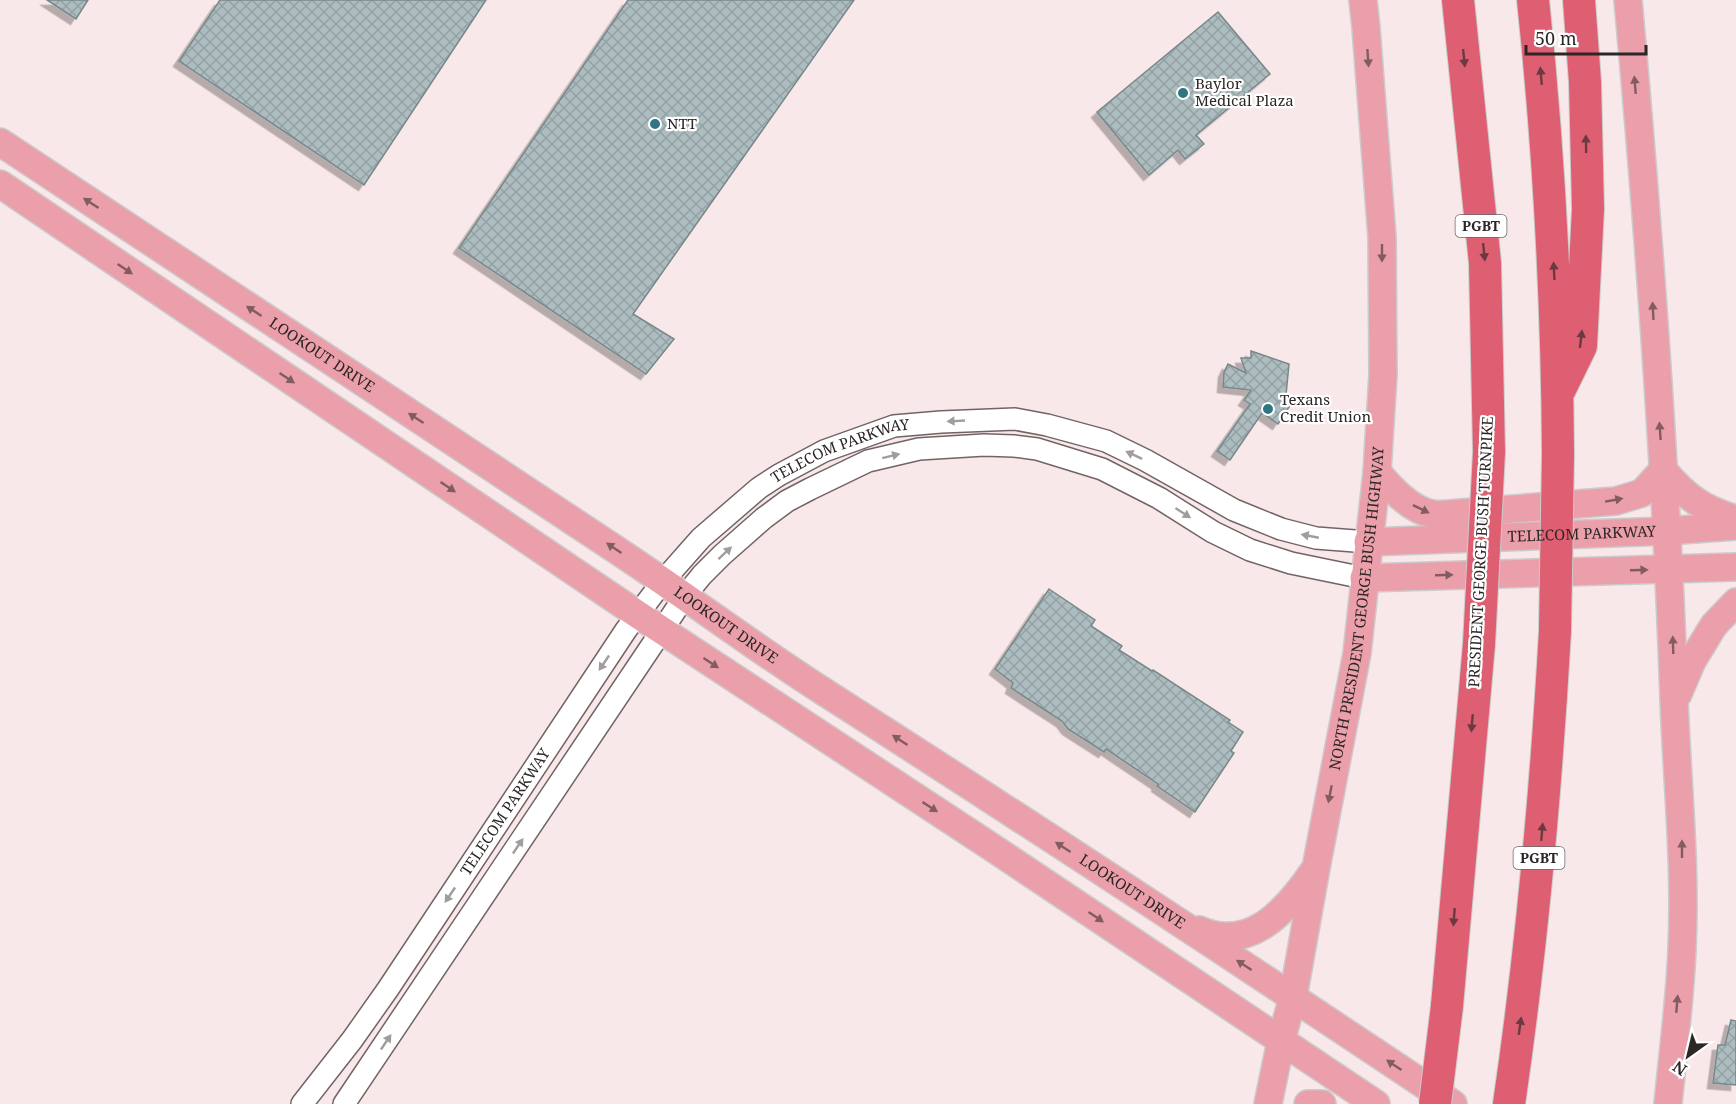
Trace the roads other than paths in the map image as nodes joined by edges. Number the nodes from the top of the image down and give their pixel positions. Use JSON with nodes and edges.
{"nodes":[{"id":1,"x":1363,"y":0,"type":"edge"},
{"id":2,"x":1458,"y":0,"type":"edge"},
{"id":3,"x":1533,"y":0,"type":"edge"},
{"id":4,"x":1579,"y":0,"type":"edge"},
{"id":5,"x":1628,"y":0,"type":"edge"},
{"id":6,"x":0,"y":142,"type":"edge"},
{"id":7,"x":0,"y":184,"type":"edge"},
{"id":8,"x":1558,"y":392,"type":"junction"},
{"id":9,"x":1015,"y":420,"type":"junction"},
{"id":10,"x":1014,"y":446,"type":"junction"},
{"id":11,"x":389,"y":447,"type":"junction"},
{"id":12,"x":1663,"y":470,"type":"junction"},
{"id":13,"x":497,"y":471,"type":"junction"},
{"id":14,"x":1377,"y":472,"type":"junction"},
{"id":15,"x":1736,"y":519,"type":"edge"},
{"id":16,"x":1736,"y":526,"type":"edge"},
{"id":17,"x":1668,"y":531,"type":"junction"},
{"id":18,"x":1368,"y":542,"type":"junction"},
{"id":19,"x":1736,"y":567,"type":"edge"},
{"id":20,"x":1670,"y":569,"type":"junction"},
{"id":21,"x":1364,"y":578,"type":"junction"},
{"id":22,"x":663,"y":581,"type":"junction"},
{"id":23,"x":685,"y":596,"type":"junction"},
{"id":24,"x":1736,"y":602,"type":"edge"},
{"id":25,"x":637,"y":614,"type":"junction"},
{"id":26,"x":662,"y":631,"type":"junction"},
{"id":27,"x":1675,"y":704,"type":"junction"},
{"id":28,"x":1316,"y":868,"type":"junction"},
{"id":29,"x":1168,"y":916,"type":"junction"},
{"id":30,"x":1293,"y":997,"type":"junction"},
{"id":31,"x":1281,"y":1041,"type":"junction"},
{"id":32,"x":326,"y":1072,"type":"junction"},
{"id":33,"x":1510,"y":1094,"type":"edge"},
{"id":34,"x":348,"y":1097,"type":"edge"},
{"id":35,"x":302,"y":1104,"type":"edge"},
{"id":36,"x":1268,"y":1104,"type":"edge"},
{"id":37,"x":1308,"y":1104,"type":"edge"},
{"id":38,"x":1322,"y":1104,"type":"edge"},
{"id":39,"x":1376,"y":1104,"type":"edge"},
{"id":40,"x":1435,"y":1104,"type":"edge"},
{"id":41,"x":1453,"y":1104,"type":"edge"},
{"id":42,"x":1668,"y":1104,"type":"edge"}],
"edges":[{"from":1,"to":14,"type":"main road","name":"NORTH PRESIDENT GEORGE BUSH HIGHWAY","one_way":true},
{"from":2,"to":40,"type":"highway","name":"PRESIDENT GEORGE BUSH TURNPIKE","number":"PGBT","one_way":true,"bridge":true},
{"from":8,"to":3,"type":"highway","number":"PGBT","one_way":true},
{"from":8,"to":4,"type":"highway","one_way":true},
{"from":12,"to":5,"type":"main road","one_way":true},
{"from":13,"to":6,"type":"main road","name":"LOOKOUT DRIVE","one_way":true},
{"from":7,"to":11,"type":"main road","one_way":true},
{"from":33,"to":8,"type":"highway","number":"PGBT","one_way":true,"bridge":true},
{"from":9,"to":10,"type":"street"},
{"from":18,"to":9,"type":"street","name":"TELECOM PARKWAY","one_way":true},
{"from":9,"to":22,"type":"street","name":"TELECOM PARKWAY","one_way":true},
{"from":10,"to":21,"type":"street","name":"TELECOM PARKWAY","one_way":true},
{"from":23,"to":10,"type":"street","name":"TELECOM PARKWAY","one_way":true},
{"from":11,"to":13,"type":"main road"},
{"from":11,"to":25,"type":"main road","one_way":true},
{"from":14,"to":12,"type":"main road","one_way":true},
{"from":12,"to":15,"type":"main road"},
{"from":12,"to":17,"type":"main road"},
{"from":22,"to":13,"type":"main road","name":"LOOKOUT DRIVE","one_way":true},
{"from":14,"to":18,"type":"main road","name":"NORTH PRESIDENT GEORGE BUSH HIGHWAY"},
{"from":16,"to":17,"type":"main road","name":"TELECOM PARKWAY"},
{"from":17,"to":18,"type":"main road","name":"TELECOM PARKWAY"},
{"from":17,"to":20,"type":"main road"},
{"from":18,"to":21,"type":"main road","name":"NORTH PRESIDENT GEORGE BUSH HIGHWAY"},
{"from":19,"to":20,"type":"main road","name":"TELECOM PARKWAY"},
{"from":21,"to":20,"type":"main road","name":"TELECOM PARKWAY","one_way":true},
{"from":27,"to":20,"type":"main road","one_way":true},
{"from":21,"to":28,"type":"main road","name":"NORTH PRESIDENT GEORGE BUSH HIGHWAY","one_way":true},
{"from":22,"to":23,"type":"main road","name":"LOOKOUT DRIVE"},
{"from":22,"to":25,"type":"street","name":"TELECOM PARKWAY"},
{"from":23,"to":26,"type":"street","name":"TELECOM PARKWAY"},
{"from":29,"to":23,"type":"main road","name":"LOOKOUT DRIVE","one_way":true},
{"from":24,"to":27,"type":"main road"},
{"from":25,"to":26,"type":"main road"},
{"from":25,"to":32,"type":"street","name":"TELECOM PARKWAY","one_way":true},
{"from":26,"to":31,"type":"main road","one_way":true},
{"from":34,"to":26,"type":"street","name":"TELECOM PARKWAY","one_way":true},
{"from":42,"to":27,"type":"main road","one_way":true},
{"from":28,"to":29,"type":"main road"},
{"from":28,"to":30,"type":"main road","name":"NORTH PRESIDENT GEORGE BUSH HIGHWAY"},
{"from":30,"to":29,"type":"main road","name":"LOOKOUT DRIVE","one_way":true},
{"from":30,"to":31,"type":"main road","name":"NORTH PRESIDENT GEORGE BUSH HIGHWAY"},
{"from":41,"to":30,"type":"main road","name":"LOOKOUT DRIVE","one_way":true},
{"from":31,"to":36,"type":"main road","name":"NORTH PRESIDENT GEORGE BUSH HIGHWAY"},
{"from":31,"to":39,"type":"main road"},
{"from":32,"to":34,"type":"street"},
{"from":32,"to":35,"type":"street","name":"TELECOM PARKWAY"},
{"from":37,"to":38,"type":"main road"}]}
